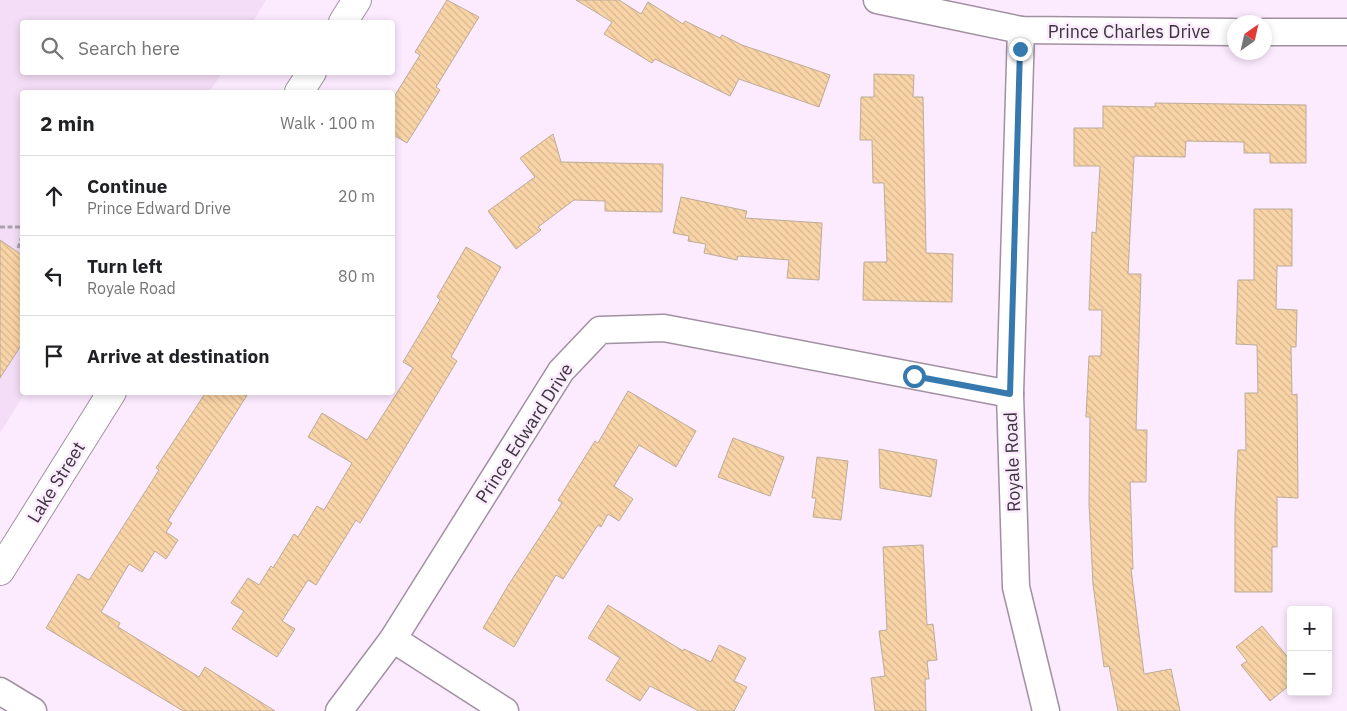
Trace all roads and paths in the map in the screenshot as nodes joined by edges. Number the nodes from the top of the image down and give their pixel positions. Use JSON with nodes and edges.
{"nodes":[{"id":1,"x":357,"y":0,"type":"edge"},
{"id":2,"x":876,"y":0,"type":"edge"},
{"id":3,"x":344,"y":20,"type":"edge"},
{"id":4,"x":1021,"y":30,"type":"junction"},
{"id":5,"x":1227,"y":32,"type":"edge"},
{"id":6,"x":1272,"y":32,"type":"edge"},
{"id":7,"x":1347,"y":32,"type":"edge"},
{"id":8,"x":310,"y":75,"type":"edge"},
{"id":9,"x":301,"y":90,"type":"edge"},
{"id":10,"x":0,"y":227,"type":"edge"},
{"id":11,"x":20,"y":227,"type":"edge"},
{"id":12,"x":20,"y":242,"type":"edge"},
{"id":13,"x":18,"y":248,"type":"dead end"},
{"id":14,"x":1010,"y":394,"type":"junction"},
{"id":15,"x":110,"y":395,"type":"edge"},
{"id":16,"x":0,"y":571,"type":"edge"},
{"id":17,"x":393,"y":639,"type":"junction"},
{"id":18,"x":0,"y":692,"type":"edge"},
{"id":19,"x":33,"y":711,"type":"edge"},
{"id":20,"x":339,"y":711,"type":"edge"},
{"id":21,"x":505,"y":711,"type":"edge"},
{"id":22,"x":1046,"y":711,"type":"edge"}],
"edges":[{"from":1,"to":3,"type":"main road"},
{"from":2,"to":4,"type":"street","name":"Prince Charles Drive"},
{"from":4,"to":5,"type":"street","name":"Prince Charles Drive"},
{"from":4,"to":14,"type":"street","name":"Royale Road"},
{"from":6,"to":7,"type":"street"},
{"from":8,"to":9,"type":"main road"},
{"from":10,"to":11,"type":"path"},
{"from":12,"to":13,"type":"path"},
{"from":14,"to":17,"type":"street","name":"Prince Edward Drive"},
{"from":14,"to":22,"type":"street","name":"Royale Road"},
{"from":15,"to":16,"type":"main road","name":"Lake Street"},
{"from":17,"to":20,"type":"street","name":"Prince Edward Drive"},
{"from":17,"to":21,"type":"street"},
{"from":18,"to":19,"type":"street"}]}
